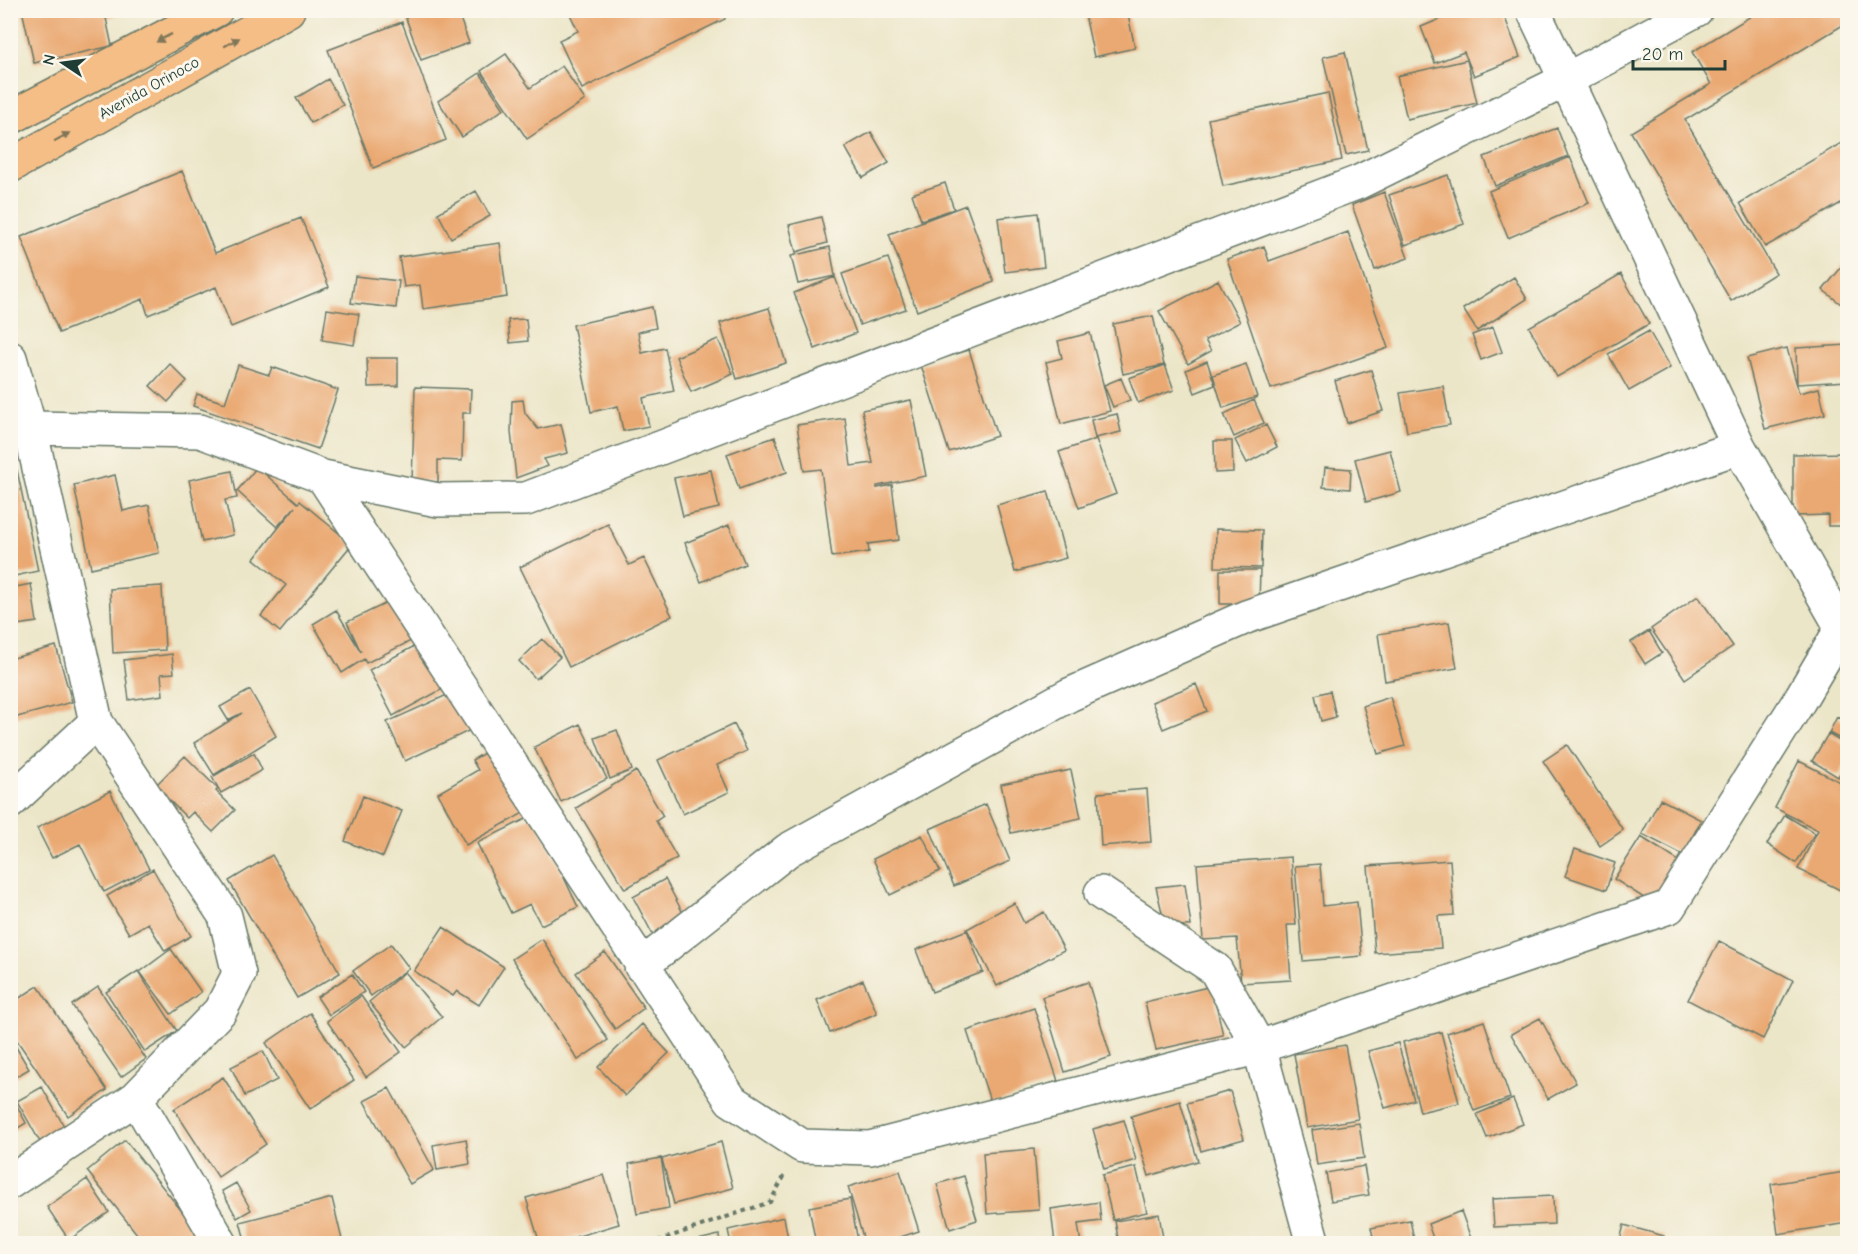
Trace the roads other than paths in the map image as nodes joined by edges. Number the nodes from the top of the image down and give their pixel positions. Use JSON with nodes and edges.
{"nodes":[{"id":1,"x":216,"y":10,"type":"edge"},
{"id":2,"x":288,"y":10,"type":"edge"},
{"id":3,"x":1533,"y":10,"type":"edge"},
{"id":4,"x":1696,"y":10,"type":"edge"},
{"id":5,"x":1566,"y":80,"type":"junction"},
{"id":6,"x":11,"y":111,"type":"edge"},
{"id":7,"x":10,"y":166,"type":"edge"},
{"id":8,"x":10,"y":358,"type":"edge"},
{"id":9,"x":20,"y":432,"type":"edge"},
{"id":10,"x":1740,"y":447,"type":"junction"},
{"id":11,"x":323,"y":477,"type":"junction"},
{"id":12,"x":1845,"y":628,"type":"edge"},
{"id":13,"x":96,"y":722,"type":"junction"},
{"id":14,"x":10,"y":802,"type":"edge"},
{"id":15,"x":1101,"y":893,"type":"dead end"},
{"id":16,"x":641,"y":966,"type":"junction"},
{"id":17,"x":1260,"y":1047,"type":"junction"},
{"id":18,"x":136,"y":1098,"type":"junction"},
{"id":19,"x":10,"y":1182,"type":"edge"},
{"id":20,"x":220,"y":1244,"type":"edge"},
{"id":21,"x":1313,"y":1244,"type":"edge"}],
"edges":[{"from":1,"to":6,"type":"main road","one_way":true},
{"from":7,"to":2,"type":"main road","name":"Avenida Orinoco","one_way":true},
{"from":3,"to":5,"type":"street"},
{"from":4,"to":5,"type":"street"},
{"from":5,"to":10,"type":"street"},
{"from":5,"to":11,"type":"street"},
{"from":8,"to":9,"type":"street"},
{"from":9,"to":11,"type":"street"},
{"from":9,"to":13,"type":"street"},
{"from":10,"to":12,"type":"street"},
{"from":10,"to":16,"type":"street"},
{"from":11,"to":16,"type":"street"},
{"from":12,"to":17,"type":"street"},
{"from":13,"to":14,"type":"street"},
{"from":13,"to":18,"type":"street"},
{"from":15,"to":17,"type":"street"},
{"from":16,"to":17,"type":"street"},
{"from":17,"to":21,"type":"street"},
{"from":18,"to":19,"type":"street"},
{"from":18,"to":20,"type":"street"}]}
